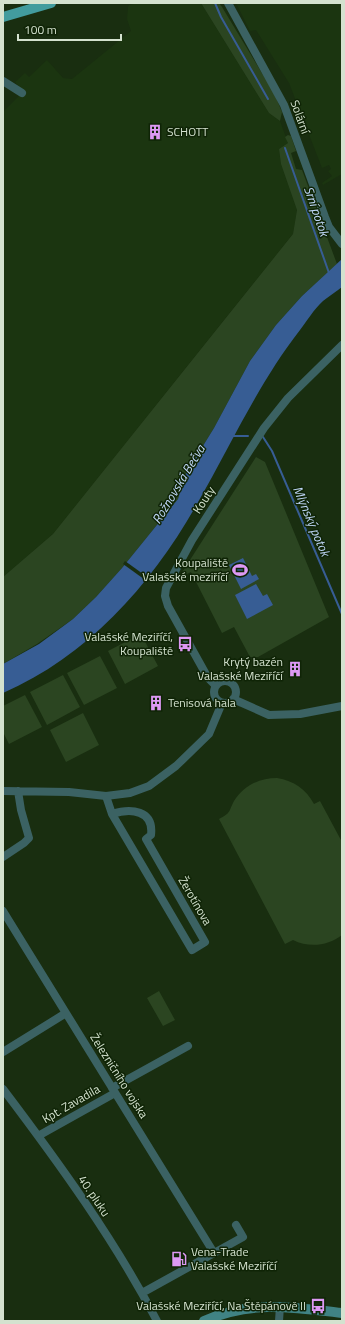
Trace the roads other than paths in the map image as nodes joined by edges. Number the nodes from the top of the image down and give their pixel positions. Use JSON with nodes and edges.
{"nodes":[{"id":1,"x":51,"y":3,"type":"edge"},
{"id":2,"x":228,"y":3,"type":"edge"},
{"id":3,"x":3,"y":17,"type":"edge"},
{"id":4,"x":3,"y":80,"type":"edge"},
{"id":5,"x":22,"y":93,"type":"dead end"},
{"id":6,"x":341,"y":244,"type":"edge"},
{"id":7,"x":342,"y":345,"type":"edge"},
{"id":8,"x":216,"y":686,"type":"junction"},
{"id":9,"x":233,"y":699,"type":"junction"},
{"id":10,"x":222,"y":702,"type":"junction"},
{"id":11,"x":342,"y":706,"type":"edge"},
{"id":12,"x":3,"y":790,"type":"edge"},
{"id":13,"x":18,"y":791,"type":"junction"},
{"id":14,"x":106,"y":796,"type":"junction"},
{"id":15,"x":112,"y":814,"type":"junction"},
{"id":16,"x":146,"y":839,"type":"junction"},
{"id":17,"x":130,"y":843,"type":"junction"},
{"id":18,"x":3,"y":857,"type":"edge"},
{"id":19,"x":3,"y":911,"type":"edge"},
{"id":20,"x":66,"y":1013,"type":"junction"},
{"id":21,"x":188,"y":1046,"type":"dead end"},
{"id":22,"x":3,"y":1052,"type":"edge"},
{"id":23,"x":3,"y":1089,"type":"edge"},
{"id":24,"x":114,"y":1090,"type":"junction"},
{"id":25,"x":38,"y":1136,"type":"junction"},
{"id":26,"x":236,"y":1225,"type":"dead end"},
{"id":27,"x":214,"y":1253,"type":"junction"},
{"id":28,"x":142,"y":1293,"type":"junction"},
{"id":29,"x":280,"y":1306,"type":"junction"},
{"id":30,"x":342,"y":1313,"type":"edge"},
{"id":31,"x":157,"y":1321,"type":"edge"},
{"id":32,"x":204,"y":1321,"type":"edge"},
{"id":33,"x":279,"y":1321,"type":"edge"}],
"edges":[{"from":1,"to":3,"type":"main road"},
{"from":2,"to":6,"type":"street","name":"Solární"},
{"from":4,"to":5,"type":"street"},
{"from":7,"to":8,"type":"street","name":"Kouty"},
{"from":8,"to":9,"type":"street"},
{"from":8,"to":10,"type":"street","name":"Kouty"},
{"from":9,"to":10,"type":"street"},
{"from":9,"to":11,"type":"street"},
{"from":10,"to":14,"type":"street"},
{"from":12,"to":13,"type":"street"},
{"from":13,"to":14,"type":"street"},
{"from":13,"to":18,"type":"street"},
{"from":14,"to":15,"type":"street","name":"Žerotínova"},
{"from":15,"to":16,"type":"street"},
{"from":15,"to":17,"type":"street","name":"Žerotínova"},
{"from":16,"to":17,"type":"street"},
{"from":16,"to":17,"type":"street","name":"Žerotínova"},
{"from":19,"to":20,"type":"street","name":"Železničního vojska"},
{"from":20,"to":22,"type":"street"},
{"from":20,"to":24,"type":"street","name":"Železničního vojska"},
{"from":21,"to":24,"type":"street","name":"Kpt. Zavadila"},
{"from":23,"to":25,"type":"street","name":"40. pluku"},
{"from":24,"to":25,"type":"street","name":"Kpt. Zavadila"},
{"from":24,"to":27,"type":"street","name":"Železničního vojska"},
{"from":25,"to":28,"type":"street","name":"40. pluku"},
{"from":26,"to":27,"type":"street"},
{"from":27,"to":28,"type":"street"},
{"from":28,"to":31,"type":"street","name":"40. pluku"},
{"from":29,"to":30,"type":"street"},
{"from":29,"to":32,"type":"street"},
{"from":29,"to":33,"type":"street"}]}
